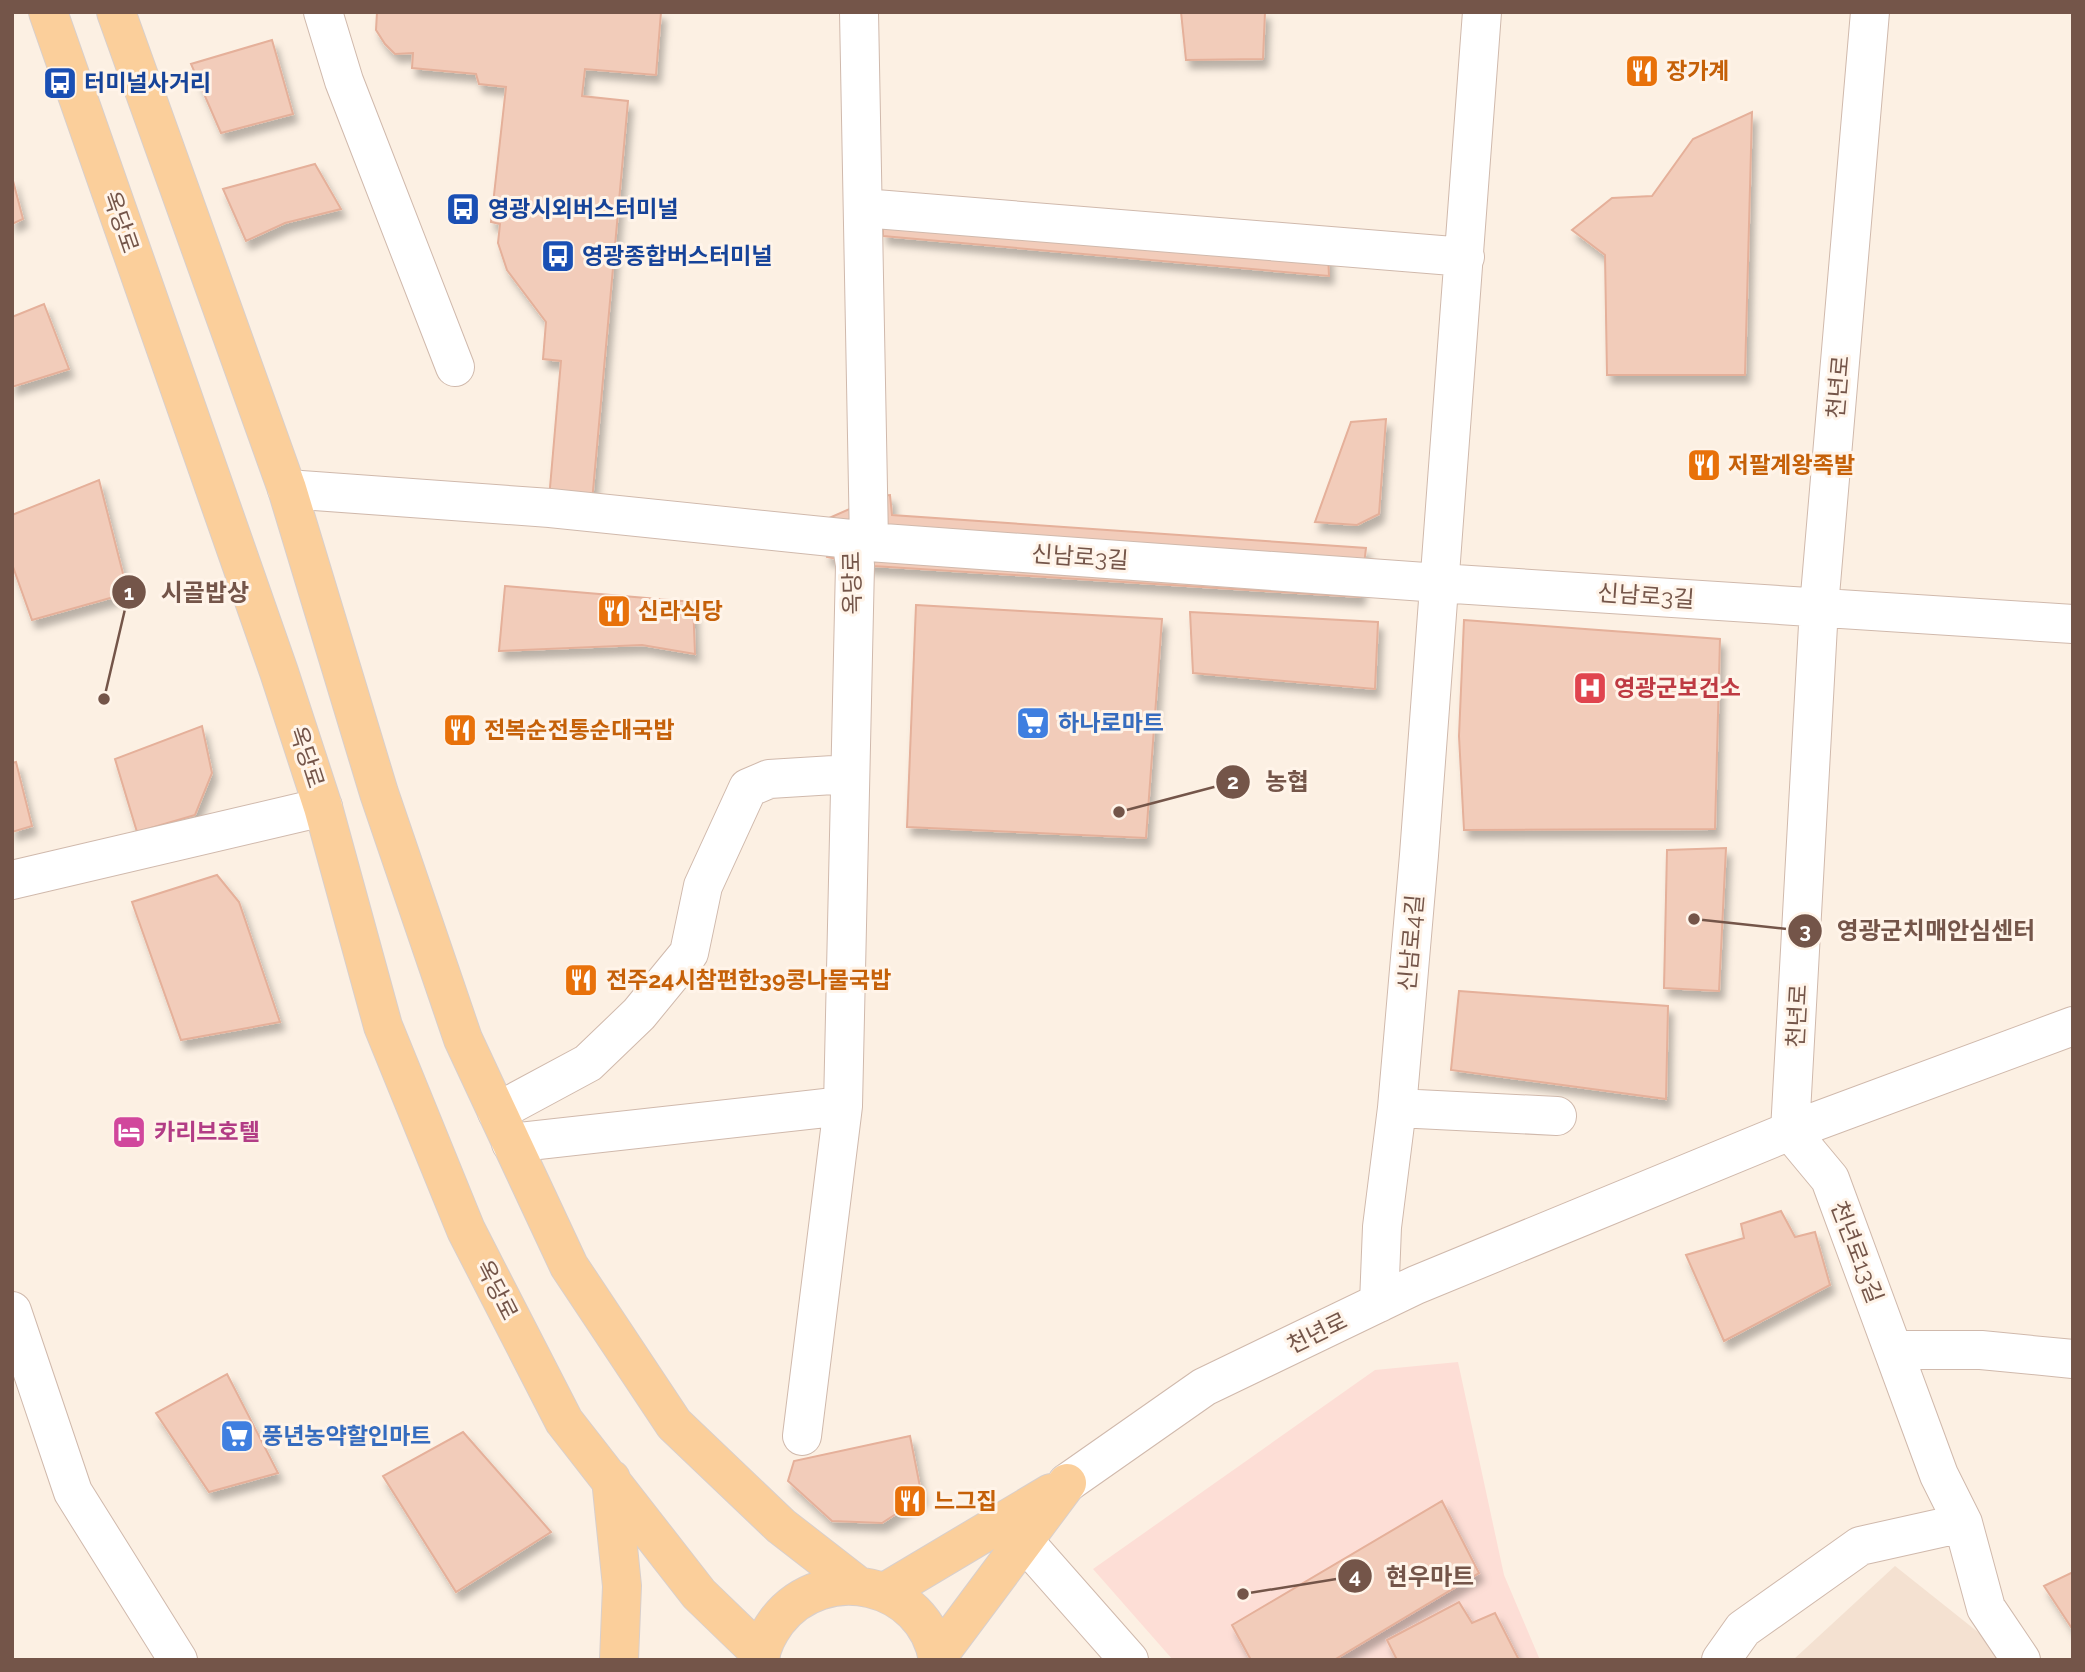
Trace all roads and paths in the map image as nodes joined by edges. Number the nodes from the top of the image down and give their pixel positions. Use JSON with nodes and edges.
{"nodes":[{"id":1,"x":48,"y":12,"type":"edge"},
{"id":2,"x":116,"y":12,"type":"edge"},
{"id":3,"x":323,"y":12,"type":"edge"},
{"id":4,"x":859,"y":12,"type":"edge"},
{"id":5,"x":1482,"y":12,"type":"edge"},
{"id":6,"x":1870,"y":12,"type":"edge"},
{"id":7,"x":863,"y":208,"type":"junction"},
{"id":8,"x":1465,"y":257,"type":"junction"},
{"id":9,"x":455,"y":368,"type":"dead end"},
{"id":10,"x":287,"y":489,"type":"junction"},
{"id":11,"x":860,"y":540,"type":"junction"},
{"id":12,"x":1439,"y":583,"type":"junction"},
{"id":13,"x":1819,"y":607,"type":"junction"},
{"id":14,"x":2073,"y":624,"type":"edge"},
{"id":15,"x":850,"y":774,"type":"junction"},
{"id":16,"x":323,"y":807,"type":"junction"},
{"id":17,"x":12,"y":880,"type":"edge"},
{"id":18,"x":2073,"y":1026,"type":"edge"},
{"id":19,"x":843,"y":1106,"type":"junction"},
{"id":20,"x":1397,"y":1108,"type":"junction"},
{"id":21,"x":1557,"y":1116,"type":"dead end"},
{"id":22,"x":504,"y":1128,"type":"junction"},
{"id":23,"x":1790,"y":1131,"type":"junction"},
{"id":24,"x":1379,"y":1303,"type":"junction"},
{"id":25,"x":12,"y":1311,"type":"edge"},
{"id":26,"x":1894,"y":1350,"type":"junction"},
{"id":27,"x":2073,"y":1359,"type":"edge"},
{"id":28,"x":802,"y":1436,"type":"dead end"},
{"id":29,"x":611,"y":1479,"type":"junction"},
{"id":30,"x":1068,"y":1483,"type":"junction"},
{"id":31,"x":1962,"y":1523,"type":"junction"},
{"id":32,"x":1024,"y":1541,"type":"junction"},
{"id":33,"x":871,"y":1589,"type":"junction"},
{"id":34,"x":760,"y":1657,"type":"edge"},
{"id":35,"x":938,"y":1658,"type":"edge"},
{"id":36,"x":178,"y":1660,"type":"edge"},
{"id":37,"x":619,"y":1660,"type":"edge"},
{"id":38,"x":1129,"y":1660,"type":"edge"},
{"id":39,"x":1721,"y":1660,"type":"edge"},
{"id":40,"x":2021,"y":1660,"type":"edge"}],
"edges":[{"from":1,"to":16,"type":"main road","name":"옥당로"},
{"from":2,"to":10,"type":"main road"},
{"from":3,"to":9,"type":"street"},
{"from":4,"to":7,"type":"street"},
{"from":5,"to":8,"type":"street","name":"신남로4길"},
{"from":6,"to":13,"type":"street","name":"천년로"},
{"from":7,"to":8,"type":"street"},
{"from":7,"to":11,"type":"street"},
{"from":8,"to":12,"type":"street","name":"신남로4길"},
{"from":10,"to":11,"type":"street","name":"옥당로"},
{"from":10,"to":22,"type":"main road"},
{"from":11,"to":12,"type":"street","name":"신남로3길"},
{"from":11,"to":15,"type":"street","name":"옥당로"},
{"from":12,"to":13,"type":"street","name":"신남로3길"},
{"from":12,"to":20,"type":"street","name":"신남로4길"},
{"from":13,"to":14,"type":"street","name":"신남로3길"},
{"from":13,"to":23,"type":"street","name":"천년로"},
{"from":15,"to":19,"type":"street","name":"옥당로"},
{"from":15,"to":22,"type":"street"},
{"from":16,"to":17,"type":"street"},
{"from":16,"to":29,"type":"main road","name":"옥당로"},
{"from":18,"to":23,"type":"street"},
{"from":19,"to":22,"type":"street"},
{"from":19,"to":28,"type":"street","name":"옥당로"},
{"from":20,"to":21,"type":"street"},
{"from":20,"to":24,"type":"street","name":"신남로4길"},
{"from":22,"to":33,"type":"main road"},
{"from":23,"to":24,"type":"street","name":"천년로"},
{"from":23,"to":26,"type":"street","name":"천년로13길"},
{"from":24,"to":30,"type":"street","name":"천년로"},
{"from":25,"to":36,"type":"street"},
{"from":26,"to":27,"type":"street"},
{"from":26,"to":31,"type":"street","name":"천년로13길"},
{"from":29,"to":34,"type":"main road","name":"옥당로"},
{"from":29,"to":37,"type":"main road"},
{"from":30,"to":32,"type":"main road"},
{"from":30,"to":33,"type":"main road"},
{"from":31,"to":39,"type":"street"},
{"from":31,"to":40,"type":"street","name":"천년로13길"},
{"from":32,"to":35,"type":"main road"},
{"from":32,"to":38,"type":"street"},
{"from":33,"to":34,"type":"main road"},
{"from":33,"to":35,"type":"main road"}]}
